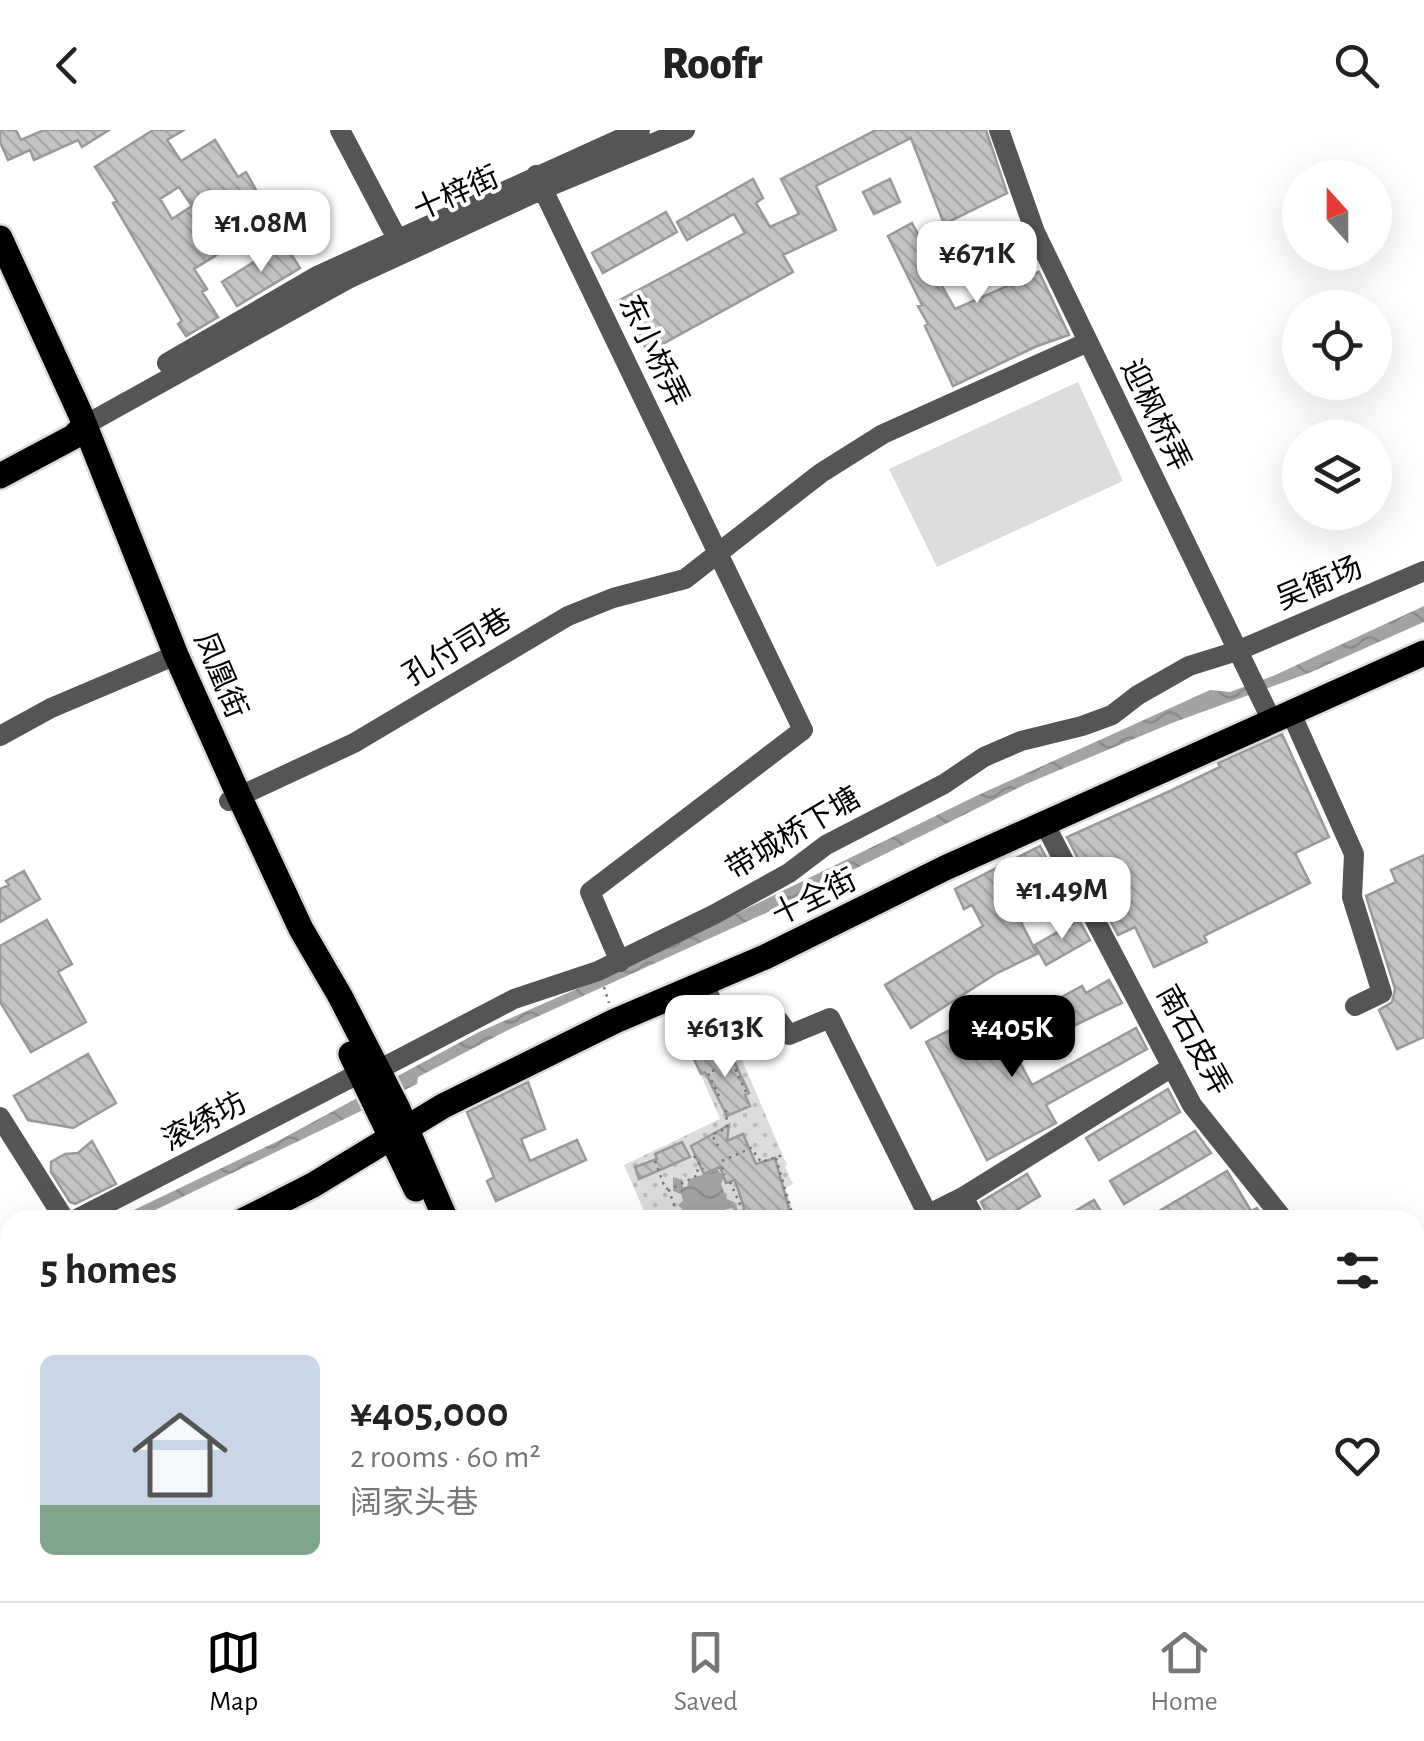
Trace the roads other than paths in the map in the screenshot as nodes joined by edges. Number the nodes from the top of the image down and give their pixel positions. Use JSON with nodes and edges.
{"nodes":[{"id":1,"x":340,"y":130,"type":"edge"},
{"id":2,"x":640,"y":130,"type":"edge"},
{"id":3,"x":685,"y":130,"type":"edge"},
{"id":4,"x":1000,"y":130,"type":"edge"},
{"id":5,"x":540,"y":182,"type":"junction"},
{"id":6,"x":0,"y":238,"type":"edge"},
{"id":7,"x":401,"y":246,"type":"junction"},
{"id":8,"x":0,"y":267,"type":"edge"},
{"id":9,"x":1088,"y":342,"type":"junction"},
{"id":10,"x":76,"y":425,"type":"junction"},
{"id":11,"x":0,"y":459,"type":"edge"},
{"id":12,"x":0,"y":476,"type":"edge"},
{"id":13,"x":718,"y":553,"type":"junction"},
{"id":14,"x":1424,"y":571,"type":"edge"},
{"id":15,"x":1237,"y":651,"type":"junction"},
{"id":16,"x":1424,"y":653,"type":"edge"},
{"id":17,"x":172,"y":657,"type":"junction"},
{"id":18,"x":1281,"y":718,"type":"junction"},
{"id":19,"x":0,"y":736,"type":"edge"},
{"id":20,"x":234,"y":798,"type":"junction"},
{"id":21,"x":1044,"y":823,"type":"junction"},
{"id":22,"x":620,"y":962,"type":"junction"},
{"id":23,"x":704,"y":984,"type":"junction"},
{"id":24,"x":1355,"y":1006,"type":"dead end"},
{"id":25,"x":1172,"y":1068,"type":"junction"},
{"id":26,"x":369,"y":1071,"type":"junction"},
{"id":27,"x":0,"y":1116,"type":"edge"},
{"id":28,"x":394,"y":1122,"type":"junction"},
{"id":29,"x":963,"y":1197,"type":"junction"},
{"id":30,"x":59,"y":1210,"type":"edge"},
{"id":31,"x":95,"y":1210,"type":"edge"},
{"id":32,"x":263,"y":1210,"type":"edge"},
{"id":33,"x":427,"y":1210,"type":"edge"},
{"id":34,"x":441,"y":1210,"type":"edge"},
{"id":35,"x":919,"y":1210,"type":"edge"},
{"id":36,"x":938,"y":1210,"type":"edge"},
{"id":37,"x":970,"y":1210,"type":"edge"},
{"id":38,"x":1276,"y":1210,"type":"edge"}],
"edges":[{"from":1,"to":7,"type":"street"},
{"from":2,"to":5,"type":"street","name":"十梓街"},
{"from":3,"to":5,"type":"street","name":"十梓街"},
{"from":4,"to":9,"type":"street","name":"迎枫桥弄"},
{"from":5,"to":7,"type":"street","name":"十梓街"},
{"from":5,"to":13,"type":"street","name":"东小桥弄"},
{"from":6,"to":10,"type":"main road","name":"凤凰街"},
{"from":7,"to":10,"type":"street","name":"十梓街"},
{"from":8,"to":10,"type":"main road","name":"凤凰街"},
{"from":9,"to":13,"type":"street","name":"孔付司巷"},
{"from":9,"to":15,"type":"street","name":"迎枫桥弄"},
{"from":10,"to":11,"type":"main road","name":"十梓街"},
{"from":10,"to":12,"type":"main road","name":"十梓街"},
{"from":10,"to":17,"type":"main road","name":"凤凰街"},
{"from":13,"to":20,"type":"street","name":"孔付司巷"},
{"from":13,"to":22,"type":"street","name":"东小桥弄"},
{"from":14,"to":15,"type":"street","name":"吴衙场"},
{"from":15,"to":18,"type":"street","name":"迎枫桥弄"},
{"from":15,"to":22,"type":"street","name":"带城桥下塘"},
{"from":16,"to":18,"type":"main road","name":"十全街"},
{"from":17,"to":19,"type":"street"},
{"from":17,"to":20,"type":"main road","name":"凤凰街"},
{"from":18,"to":21,"type":"main road","name":"十全街"},
{"from":18,"to":24,"type":"street","name":"迎枫桥弄"},
{"from":20,"to":26,"type":"main road","name":"凤凰街"},
{"from":21,"to":23,"type":"main road","name":"十全街"},
{"from":21,"to":25,"type":"street","name":"南石皮弄"},
{"from":22,"to":26,"type":"street","name":"带城桥下塘"},
{"from":23,"to":28,"type":"main road","name":"十全街"},
{"from":23,"to":35,"type":"street"},
{"from":25,"to":29,"type":"street"},
{"from":25,"to":38,"type":"street","name":"南石皮弄"},
{"from":26,"to":28,"type":"main road","name":"凤凰街"},
{"from":26,"to":31,"type":"street","name":"滚绣坊"},
{"from":27,"to":30,"type":"street"},
{"from":28,"to":32,"type":"main road","name":"十全街"},
{"from":28,"to":33,"type":"main road"},
{"from":28,"to":34,"type":"main road"},
{"from":29,"to":36,"type":"street"},
{"from":29,"to":37,"type":"street"}]}
